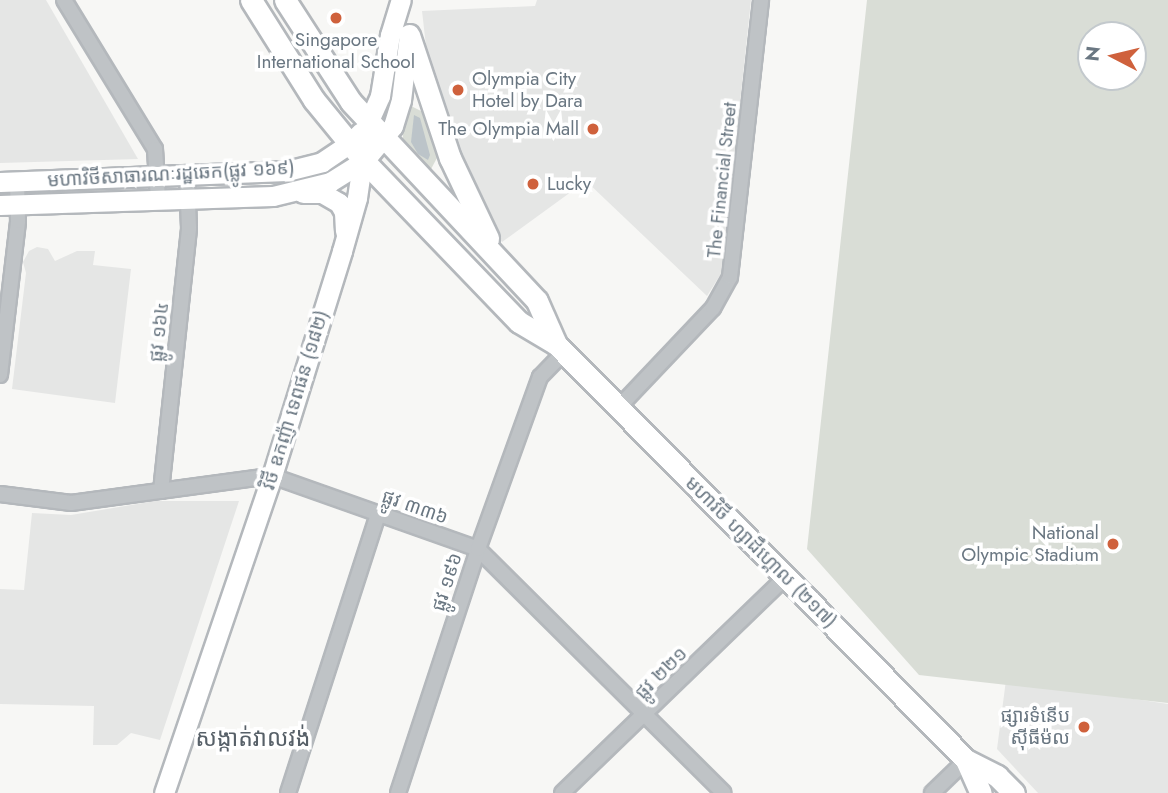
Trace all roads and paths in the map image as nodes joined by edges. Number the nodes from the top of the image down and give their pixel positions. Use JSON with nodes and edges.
{"nodes":[{"id":1,"x":64,"y":0,"type":"edge"},
{"id":2,"x":285,"y":0,"type":"edge"},
{"id":3,"x":761,"y":0,"type":"edge"},
{"id":4,"x":401,"y":1,"type":"edge"},
{"id":5,"x":261,"y":4,"type":"edge"},
{"id":6,"x":409,"y":35,"type":"junction"},
{"id":7,"x":368,"y":123,"type":"junction"},
{"id":8,"x":384,"y":139,"type":"junction"},
{"id":9,"x":349,"y":144,"type":"junction"},
{"id":10,"x":364,"y":161,"type":"junction"},
{"id":11,"x":187,"y":176,"type":"junction"},
{"id":12,"x":157,"y":177,"type":"junction"},
{"id":13,"x":9,"y":182,"type":"edge"},
{"id":14,"x":292,"y":193,"type":"junction"},
{"id":15,"x":188,"y":199,"type":"junction"},
{"id":16,"x":158,"y":200,"type":"junction"},
{"id":17,"x":9,"y":205,"type":"edge"},
{"id":18,"x":342,"y":251,"type":"junction"},
{"id":19,"x":502,"y":264,"type":"junction"},
{"id":20,"x":560,"y":348,"type":"junction"},
{"id":21,"x":0,"y":366,"type":"edge"},
{"id":22,"x":619,"y":407,"type":"junction"},
{"id":23,"x":272,"y":476,"type":"junction"},
{"id":24,"x":161,"y":491,"type":"junction"},
{"id":25,"x":0,"y":494,"type":"edge"},
{"id":26,"x":378,"y":514,"type":"junction"},
{"id":27,"x":478,"y":549,"type":"junction"},
{"id":28,"x":786,"y":577,"type":"junction"},
{"id":29,"x":645,"y":715,"type":"junction"},
{"id":30,"x":966,"y":760,"type":"junction"},
{"id":31,"x":164,"y":793,"type":"edge"},
{"id":32,"x":288,"y":793,"type":"edge"},
{"id":33,"x":398,"y":793,"type":"edge"},
{"id":34,"x":562,"y":793,"type":"edge"},
{"id":35,"x":724,"y":793,"type":"edge"},
{"id":36,"x":932,"y":793,"type":"edge"},
{"id":37,"x":981,"y":793,"type":"edge"},
{"id":38,"x":1013,"y":793,"type":"edge"}],
"edges":[{"from":1,"to":12,"type":"street"},
{"from":2,"to":7,"type":"main road","name":"មហាវិថី ហ្សាដឹហ្គោល (២១៧)"},
{"from":3,"to":22,"type":"street","name":"The Financial Street"},
{"from":4,"to":6,"type":"street","name":"វិថី ឧកញ៉ា ទេពផន (១៨២)"},
{"from":4,"to":7,"type":"street","name":"វិថី ឧកញ៉ា ទេពផន (១៨២)"},
{"from":5,"to":9,"type":"main road","name":"មហាវិថី ហ្សាដឹហ្គោល (២១៧)"},
{"from":6,"to":8,"type":"street","name":"វិថី ឧកញ៉ា ទេពផន (១៨២)"},
{"from":6,"to":19,"type":"main road"},
{"from":7,"to":8,"type":"main road","name":"មហាវិថី ហ្សាដឹហ្គោល (២១៧)"},
{"from":7,"to":9,"type":"street","name":"មហាវិថីសាធារណៈរដ្ឋឆេក(ផ្លូវ ១៦៩)"},
{"from":7,"to":10,"type":"street","name":"វិថី ឧកញ៉ា ទេពផន (១៨២)"},
{"from":8,"to":10,"type":"street","name":"វិថី ឧកញ៉ា ទេពផន (១៨២)"},
{"from":8,"to":19,"type":"main road","name":"មហាវិថី ហ្សាដឹហ្គោល (២១៧)"},
{"from":9,"to":10,"type":"main road","name":"មហាវិថី ហ្សាដឹហ្គោល (២១៧)"},
{"from":9,"to":11,"type":"street","name":"មហាវិថីសាធារណៈរដ្ឋឆេក(ផ្លូវ ១៦៩)"},
{"from":10,"to":14,"type":"street","name":"មហាវិថីសាធារណៈរដ្ឋឆេក(ផ្លូវ ១៦៩)"},
{"from":10,"to":18,"type":"street","name":"វិថី ឧកញ៉ា ទេពផន (១៨២)"},
{"from":10,"to":20,"type":"main road","name":"មហាវិថី ហ្សាដឹហ្គោល (២១៧)"},
{"from":11,"to":12,"type":"street","name":"មហាវិថីសាធារណៈរដ្ឋឆេក(ផ្លូវ ១៦៩)"},
{"from":11,"to":15,"type":"street","name":"ផ្លូវ ១៦៤"},
{"from":12,"to":13,"type":"street","name":"មហាវិថីសាធារណៈរដ្ឋឆេក(ផ្លូវ ១៦៩)"},
{"from":12,"to":16,"type":"street"},
{"from":13,"to":17,"type":"street"},
{"from":14,"to":15,"type":"street","name":"មហាវិថីសាធារណៈរដ្ឋឆេក(ផ្លូវ ១៦៩)"},
{"from":14,"to":18,"type":"street"},
{"from":15,"to":16,"type":"street","name":"មហាវិថីសាធារណៈរដ្ឋឆេក(ផ្លូវ ១៦៩)"},
{"from":15,"to":24,"type":"street","name":"ផ្លូវ ១៦៤"},
{"from":16,"to":17,"type":"street","name":"មហាវិថីសាធារណៈរដ្ឋឆេក(ផ្លូវ ១៦៩)"},
{"from":17,"to":21,"type":"street"},
{"from":18,"to":23,"type":"street","name":"វិថី ឧកញ៉ា ទេពផន (១៨២)"},
{"from":19,"to":20,"type":"main road","name":"មហាវិថី ហ្សាដឹហ្គោល (២១៧)"},
{"from":20,"to":22,"type":"main road","name":"មហាវិថី ហ្សាដឹហ្គោល (២១៧)"},
{"from":20,"to":27,"type":"street","name":"ផ្លូវ ១៩៦"},
{"from":22,"to":28,"type":"main road","name":"មហាវិថី ហ្សាដឹហ្គោល (២១៧)"},
{"from":23,"to":24,"type":"street"},
{"from":23,"to":26,"type":"street","name":"ផ្លូវ ៣៣៦"},
{"from":23,"to":31,"type":"street","name":"វិថី ឧកញ៉ា ទេពផន (១៨២)"},
{"from":24,"to":25,"type":"street"},
{"from":26,"to":27,"type":"street","name":"ផ្លូវ ៣៣៦"},
{"from":26,"to":32,"type":"street"},
{"from":27,"to":29,"type":"street","name":"ផ្លូវ ៣៣៦"},
{"from":27,"to":33,"type":"street","name":"ផ្លូវ ១៩៦"},
{"from":28,"to":29,"type":"street","name":"ផ្លូវ ២២១"},
{"from":28,"to":30,"type":"main road","name":"មហាវិថី ហ្សាដឹហ្គោល (២១៧)"},
{"from":29,"to":34,"type":"street","name":"ផ្លូវ ២២១"},
{"from":29,"to":35,"type":"street","name":"ផ្លូវ ៣៣៦"},
{"from":30,"to":36,"type":"street"},
{"from":30,"to":37,"type":"main road","name":"មហាវិថី ហ្សាដឹហ្គោល (២១៧)"},
{"from":30,"to":38,"type":"main road","name":"មហាវិថី ហ្សាដឹហ្គោល (២១៧)"}]}
